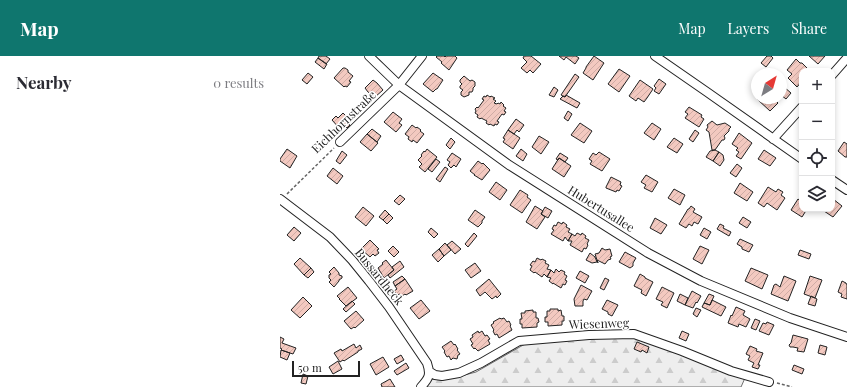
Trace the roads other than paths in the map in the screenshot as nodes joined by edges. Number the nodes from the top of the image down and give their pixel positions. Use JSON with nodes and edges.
{"nodes":[{"id":1,"x":369,"y":56,"type":"edge"},
{"id":2,"x":422,"y":56,"type":"edge"},
{"id":3,"x":655,"y":56,"type":"edge"},
{"id":4,"x":847,"y":58,"type":"edge"},
{"id":5,"x":835,"y":72,"type":"edge"},
{"id":6,"x":399,"y":85,"type":"junction"},
{"id":7,"x":799,"y":110,"type":"edge"},
{"id":8,"x":773,"y":139,"type":"junction"},
{"id":9,"x":340,"y":142,"type":"road end"},
{"id":10,"x":799,"y":157,"type":"edge"},
{"id":11,"x":835,"y":182,"type":"edge"},
{"id":12,"x":847,"y":190,"type":"edge"},
{"id":13,"x":281,"y":201,"type":"edge"},
{"id":14,"x":847,"y":337,"type":"edge"},
{"id":15,"x":430,"y":372,"type":"junction"},
{"id":16,"x":769,"y":382,"type":"road end"},
{"id":17,"x":420,"y":387,"type":"edge"}],
"edges":[{"from":1,"to":6,"type":"street","name":"Hubertusallee"},
{"from":2,"to":6,"type":"street","name":"Eichhornstraße"},
{"from":3,"to":8,"type":"street"},
{"from":4,"to":5,"type":"street"},
{"from":6,"to":9,"type":"street","name":"Eichhornstraße"},
{"from":6,"to":14,"type":"street","name":"Hubertusallee"},
{"from":7,"to":8,"type":"street"},
{"from":8,"to":10,"type":"street"},
{"from":11,"to":12,"type":"street"},
{"from":13,"to":15,"type":"street","name":"Bussardheck"},
{"from":15,"to":16,"type":"street","name":"Wiesenweg"},
{"from":15,"to":17,"type":"street"}]}
